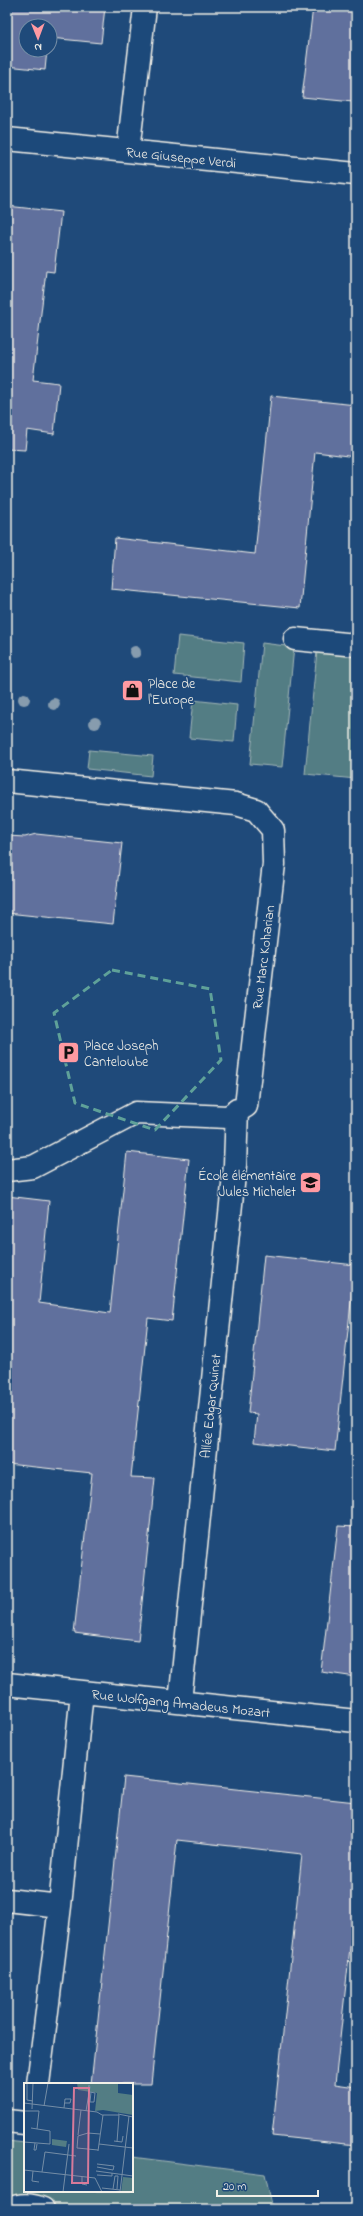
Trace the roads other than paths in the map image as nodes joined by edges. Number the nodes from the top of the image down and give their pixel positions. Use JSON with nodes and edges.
{"nodes":[{"id":1,"x":145,"y":7,"type":"edge"},
{"id":2,"x":7,"y":139,"type":"edge"},
{"id":3,"x":128,"y":151,"type":"junction"},
{"id":4,"x":356,"y":174,"type":"edge"},
{"id":5,"x":295,"y":640,"type":"dead end"},
{"id":6,"x":356,"y":645,"type":"edge"},
{"id":7,"x":7,"y":781,"type":"edge"},
{"id":8,"x":237,"y":1110,"type":"junction"},
{"id":9,"x":7,"y":1170,"type":"edge"},
{"id":10,"x":7,"y":1684,"type":"edge"},
{"id":11,"x":82,"y":1692,"type":"junction"},
{"id":12,"x":180,"y":1702,"type":"junction"},
{"id":13,"x":356,"y":1721,"type":"edge"},
{"id":14,"x":7,"y":1900,"type":"edge"},
{"id":15,"x":60,"y":1906,"type":"junction"},
{"id":16,"x":38,"y":2083,"type":"edge"},
{"id":17,"x":7,"y":2121,"type":"edge"},
{"id":18,"x":24,"y":2123,"type":"edge"}],
"edges":[{"from":1,"to":3,"type":"street"},
{"from":2,"to":3,"type":"street","name":"Rue Giuseppe Verdi"},
{"from":3,"to":4,"type":"street","name":"Rue Giuseppe Verdi"},
{"from":5,"to":6,"type":"street"},
{"from":7,"to":8,"type":"street","name":"Rue Marc Koharian"},
{"from":8,"to":9,"type":"street"},
{"from":8,"to":12,"type":"street","name":"Allée Edgar Quinet"},
{"from":10,"to":11,"type":"street","name":"Rue Wolfgang Amadeus Mozart"},
{"from":11,"to":12,"type":"street","name":"Rue Wolfgang Amadeus Mozart"},
{"from":11,"to":15,"type":"street"},
{"from":12,"to":13,"type":"street","name":"Rue Wolfgang Amadeus Mozart"},
{"from":14,"to":15,"type":"street"},
{"from":15,"to":16,"type":"street"},
{"from":17,"to":18,"type":"street"}]}
